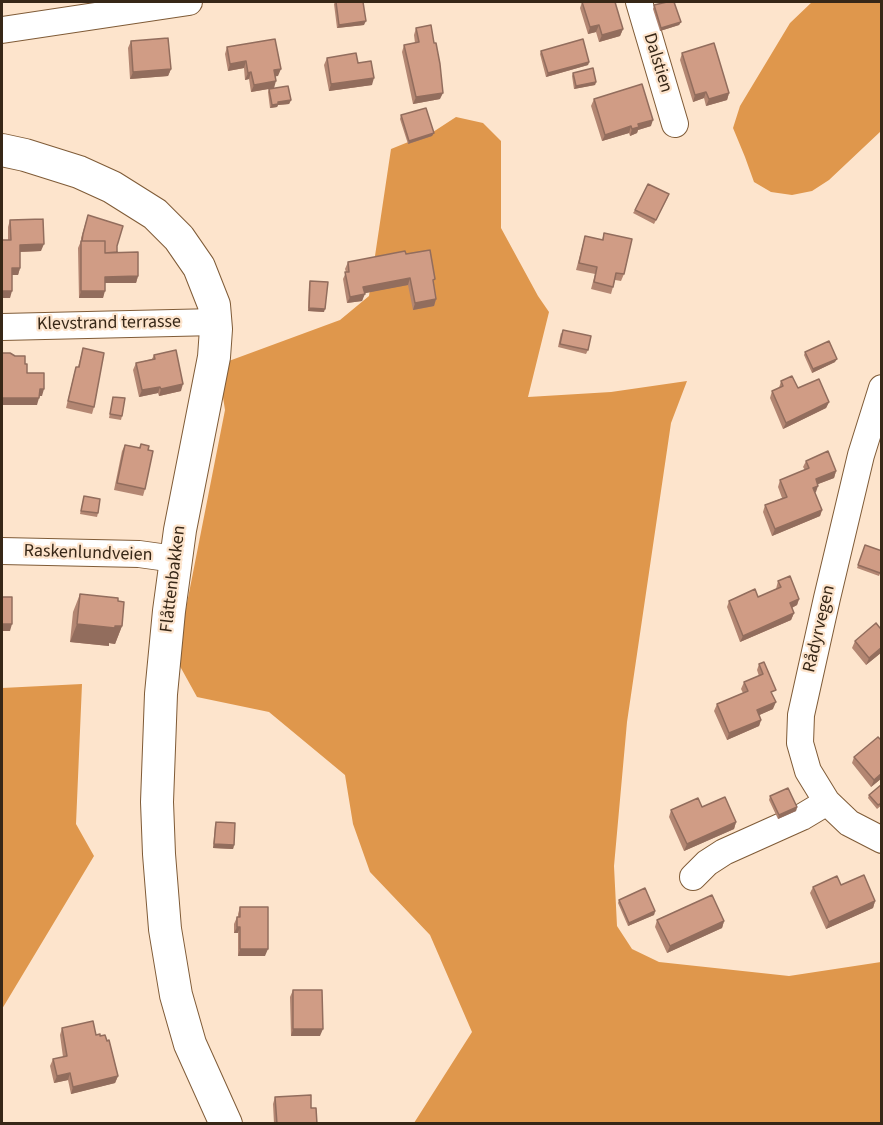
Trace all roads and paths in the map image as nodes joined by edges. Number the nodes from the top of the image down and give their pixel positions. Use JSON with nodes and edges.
{"nodes":[{"id":1,"x":189,"y":2,"type":"edge"},
{"id":2,"x":639,"y":2,"type":"edge"},
{"id":3,"x":73,"y":10,"type":"edge"},
{"id":4,"x":2,"y":30,"type":"edge"},
{"id":5,"x":675,"y":124,"type":"dead end"},
{"id":6,"x":2,"y":150,"type":"edge"},
{"id":7,"x":216,"y":322,"type":"junction"},
{"id":8,"x":2,"y":327,"type":"edge"},
{"id":9,"x":882,"y":388,"type":"edge"},
{"id":10,"x":2,"y":551,"type":"edge"},
{"id":11,"x":175,"y":559,"type":"junction"},
{"id":12,"x":827,"y":802,"type":"junction"},
{"id":13,"x":882,"y":840,"type":"edge"},
{"id":14,"x":693,"y":877,"type":"dead end"},
{"id":15,"x":226,"y":1124,"type":"edge"}],
"edges":[{"from":1,"to":3,"type":"street"},
{"from":2,"to":5,"type":"street","name":"Dalstien"},
{"from":3,"to":4,"type":"street"},
{"from":6,"to":7,"type":"main road","name":"Flåttenbakken"},
{"from":7,"to":8,"type":"street","name":"Klevstrand terrasse"},
{"from":7,"to":11,"type":"main road","name":"Flåttenbakken"},
{"from":9,"to":12,"type":"street","name":"Rådyrvegen"},
{"from":10,"to":11,"type":"street","name":"Raskenlundveien"},
{"from":11,"to":15,"type":"main road","name":"Flåttenbakken"},
{"from":12,"to":13,"type":"street","name":"Rådyrvegen"},
{"from":12,"to":14,"type":"street"}]}
